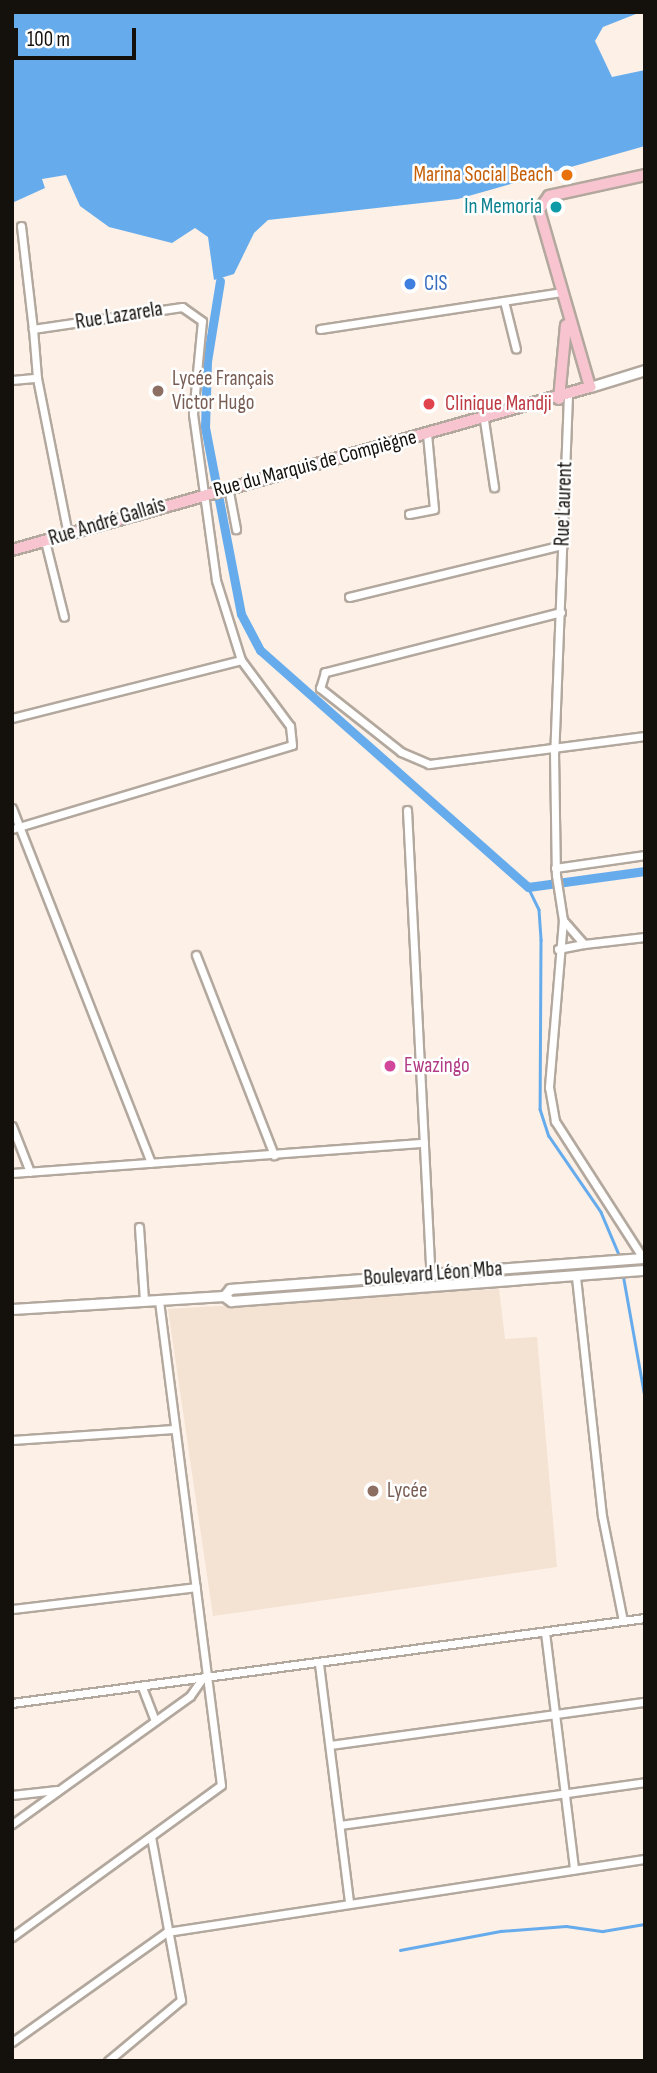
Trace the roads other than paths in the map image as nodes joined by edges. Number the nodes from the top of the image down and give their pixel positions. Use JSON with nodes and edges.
{"nodes":[{"id":1,"x":645,"y":175,"type":"edge"},
{"id":2,"x":21,"y":226,"type":"dead end"},
{"id":3,"x":561,"y":292,"type":"junction"},
{"id":4,"x":504,"y":301,"type":"junction"},
{"id":5,"x":567,"y":318,"type":"junction"},
{"id":6,"x":33,"y":329,"type":"junction"},
{"id":7,"x":320,"y":329,"type":"dead end"},
{"id":8,"x":516,"y":349,"type":"dead end"},
{"id":9,"x":645,"y":370,"type":"edge"},
{"id":10,"x":37,"y":378,"type":"junction"},
{"id":11,"x":12,"y":380,"type":"edge"},
{"id":12,"x":590,"y":387,"type":"junction"},
{"id":13,"x":563,"y":397,"type":"junction"},
{"id":14,"x":484,"y":420,"type":"junction"},
{"id":15,"x":427,"y":434,"type":"junction"},
{"id":16,"x":495,"y":487,"type":"dead end"},
{"id":17,"x":226,"y":488,"type":"junction"},
{"id":18,"x":204,"y":493,"type":"junction"},
{"id":19,"x":409,"y":514,"type":"dead end"},
{"id":20,"x":236,"y":529,"type":"dead end"},
{"id":21,"x":68,"y":534,"type":"junction"},
{"id":22,"x":45,"y":541,"type":"junction"},
{"id":23,"x":563,"y":545,"type":"junction"},
{"id":24,"x":12,"y":550,"type":"edge"},
{"id":25,"x":349,"y":597,"type":"dead end"},
{"id":26,"x":561,"y":612,"type":"junction"},
{"id":27,"x":64,"y":617,"type":"dead end"},
{"id":28,"x":241,"y":660,"type":"junction"},
{"id":29,"x":12,"y":718,"type":"edge"},
{"id":30,"x":645,"y":736,"type":"edge"},
{"id":31,"x":554,"y":752,"type":"junction"},
{"id":32,"x":12,"y":808,"type":"edge"},
{"id":33,"x":407,"y":810,"type":"dead end"},
{"id":34,"x":15,"y":828,"type":"edge"},
{"id":35,"x":645,"y":855,"type":"edge"},
{"id":36,"x":555,"y":871,"type":"junction"},
{"id":37,"x":563,"y":920,"type":"junction"},
{"id":38,"x":645,"y":937,"type":"edge"},
{"id":39,"x":584,"y":944,"type":"junction"},
{"id":40,"x":558,"y":949,"type":"junction"},
{"id":41,"x":196,"y":955,"type":"dead end"},
{"id":42,"x":12,"y":1126,"type":"edge"},
{"id":43,"x":424,"y":1143,"type":"junction"},
{"id":44,"x":274,"y":1155,"type":"junction"},
{"id":45,"x":151,"y":1163,"type":"junction"},
{"id":46,"x":30,"y":1172,"type":"junction"},
{"id":47,"x":12,"y":1173,"type":"edge"},
{"id":48,"x":139,"y":1227,"type":"dead end"},
{"id":49,"x":644,"y":1258,"type":"edge"},
{"id":50,"x":645,"y":1270,"type":"edge"},
{"id":51,"x":431,"y":1273,"type":"junction"},
{"id":52,"x":576,"y":1277,"type":"junction"},
{"id":53,"x":432,"y":1287,"type":"junction"},
{"id":54,"x":224,"y":1296,"type":"junction"},
{"id":55,"x":159,"y":1299,"type":"junction"},
{"id":56,"x":144,"y":1300,"type":"junction"},
{"id":57,"x":12,"y":1309,"type":"edge"},
{"id":58,"x":174,"y":1429,"type":"junction"},
{"id":59,"x":12,"y":1440,"type":"edge"},
{"id":60,"x":196,"y":1587,"type":"junction"},
{"id":61,"x":12,"y":1609,"type":"edge"},
{"id":62,"x":645,"y":1618,"type":"edge"},
{"id":63,"x":623,"y":1620,"type":"junction"},
{"id":64,"x":545,"y":1632,"type":"junction"},
{"id":65,"x":320,"y":1664,"type":"junction"},
{"id":66,"x":205,"y":1679,"type":"junction"},
{"id":67,"x":142,"y":1687,"type":"junction"},
{"id":68,"x":645,"y":1702,"type":"edge"},
{"id":69,"x":12,"y":1703,"type":"edge"},
{"id":70,"x":554,"y":1712,"type":"junction"},
{"id":71,"x":155,"y":1721,"type":"junction"},
{"id":72,"x":330,"y":1745,"type":"junction"},
{"id":73,"x":645,"y":1782,"type":"edge"},
{"id":74,"x":60,"y":1789,"type":"junction"},
{"id":75,"x":565,"y":1794,"type":"junction"},
{"id":76,"x":12,"y":1795,"type":"edge"},
{"id":77,"x":12,"y":1824,"type":"edge"},
{"id":78,"x":340,"y":1825,"type":"junction"},
{"id":79,"x":151,"y":1837,"type":"junction"},
{"id":80,"x":645,"y":1858,"type":"edge"},
{"id":81,"x":574,"y":1869,"type":"junction"},
{"id":82,"x":349,"y":1900,"type":"junction"},
{"id":83,"x":167,"y":1932,"type":"junction"},
{"id":84,"x":12,"y":1937,"type":"edge"},
{"id":85,"x":12,"y":2042,"type":"edge"},
{"id":86,"x":108,"y":2061,"type":"edge"}],
"edges":[{"from":1,"to":3,"type":"main road"},
{"from":2,"to":6,"type":"street"},
{"from":3,"to":4,"type":"street"},
{"from":3,"to":5,"type":"main road"},
{"from":4,"to":7,"type":"street"},
{"from":4,"to":8,"type":"street"},
{"from":5,"to":12,"type":"main road"},
{"from":5,"to":13,"type":"main road"},
{"from":6,"to":10,"type":"street"},
{"from":6,"to":18,"type":"street","name":"Rue Lazarela"},
{"from":9,"to":12,"type":"street"},
{"from":10,"to":11,"type":"street"},
{"from":10,"to":21,"type":"street"},
{"from":12,"to":13,"type":"main road","name":"Rue du Marquis de Compiègne"},
{"from":13,"to":14,"type":"main road","name":"Rue du Marquis de Compiègne"},
{"from":13,"to":23,"type":"street","name":"Rue Laurent"},
{"from":14,"to":15,"type":"main road","name":"Rue du Marquis de Compiègne"},
{"from":14,"to":16,"type":"street"},
{"from":15,"to":17,"type":"main road","name":"Rue du Marquis de Compiègne"},
{"from":15,"to":19,"type":"street"},
{"from":17,"to":18,"type":"main road","name":"Rue du Marquis de Compiègne"},
{"from":17,"to":20,"type":"street"},
{"from":18,"to":21,"type":"main road","name":"Rue André Gallais"},
{"from":18,"to":28,"type":"street"},
{"from":21,"to":22,"type":"main road","name":"Rue André Gallais"},
{"from":22,"to":24,"type":"main road","name":"Rue André Gallais"},
{"from":22,"to":27,"type":"street"},
{"from":23,"to":25,"type":"street"},
{"from":23,"to":26,"type":"street","name":"Rue Laurent"},
{"from":26,"to":31,"type":"street","name":"Rue Laurent"},
{"from":26,"to":31,"type":"street"},
{"from":28,"to":29,"type":"street"},
{"from":28,"to":34,"type":"street"},
{"from":30,"to":31,"type":"street"},
{"from":31,"to":36,"type":"street","name":"Rue Laurent"},
{"from":32,"to":34,"type":"street"},
{"from":33,"to":43,"type":"street"},
{"from":34,"to":45,"type":"street"},
{"from":35,"to":36,"type":"street"},
{"from":36,"to":37,"type":"street","name":"Rue Laurent"},
{"from":37,"to":39,"type":"street"},
{"from":37,"to":40,"type":"street","name":"Rue Laurent"},
{"from":38,"to":39,"type":"street"},
{"from":39,"to":40,"type":"street"},
{"from":40,"to":49,"type":"street","name":"Rue Laurent"},
{"from":41,"to":44,"type":"street"},
{"from":42,"to":46,"type":"street"},
{"from":43,"to":44,"type":"street"},
{"from":43,"to":51,"type":"street"},
{"from":44,"to":45,"type":"street"},
{"from":45,"to":46,"type":"street"},
{"from":46,"to":47,"type":"street"},
{"from":48,"to":56,"type":"street"},
{"from":49,"to":51,"type":"street","name":"Boulevard Léon Mba"},
{"from":50,"to":52,"type":"street","name":"Boulevard Léon Mba"},
{"from":51,"to":53,"type":"street"},
{"from":51,"to":54,"type":"street","name":"Boulevard Léon Mba"},
{"from":52,"to":53,"type":"street","name":"Boulevard Léon Mba"},
{"from":52,"to":63,"type":"street"},
{"from":53,"to":54,"type":"street","name":"Boulevard Léon Mba"},
{"from":54,"to":55,"type":"street","name":"Boulevard Léon Mba"},
{"from":55,"to":56,"type":"street","name":"Boulevard Léon Mba"},
{"from":55,"to":58,"type":"street"},
{"from":56,"to":57,"type":"street","name":"Boulevard Léon Mba"},
{"from":58,"to":59,"type":"street"},
{"from":58,"to":60,"type":"street"},
{"from":60,"to":61,"type":"street"},
{"from":60,"to":66,"type":"street"},
{"from":62,"to":63,"type":"street"},
{"from":63,"to":64,"type":"street"},
{"from":64,"to":65,"type":"street"},
{"from":64,"to":70,"type":"street"},
{"from":65,"to":66,"type":"street"},
{"from":65,"to":72,"type":"street"},
{"from":66,"to":67,"type":"street"},
{"from":66,"to":71,"type":"street"},
{"from":66,"to":79,"type":"street"},
{"from":67,"to":69,"type":"street"},
{"from":67,"to":71,"type":"street"},
{"from":68,"to":70,"type":"street"},
{"from":70,"to":72,"type":"street"},
{"from":70,"to":75,"type":"street"},
{"from":71,"to":74,"type":"street"},
{"from":72,"to":78,"type":"street"},
{"from":73,"to":75,"type":"street"},
{"from":74,"to":76,"type":"street"},
{"from":74,"to":77,"type":"street"},
{"from":75,"to":78,"type":"street"},
{"from":75,"to":81,"type":"street"},
{"from":78,"to":82,"type":"street"},
{"from":79,"to":83,"type":"street"},
{"from":79,"to":84,"type":"street"},
{"from":80,"to":81,"type":"street"},
{"from":81,"to":82,"type":"street"},
{"from":82,"to":83,"type":"street"},
{"from":83,"to":85,"type":"street"},
{"from":83,"to":86,"type":"street"}]}
